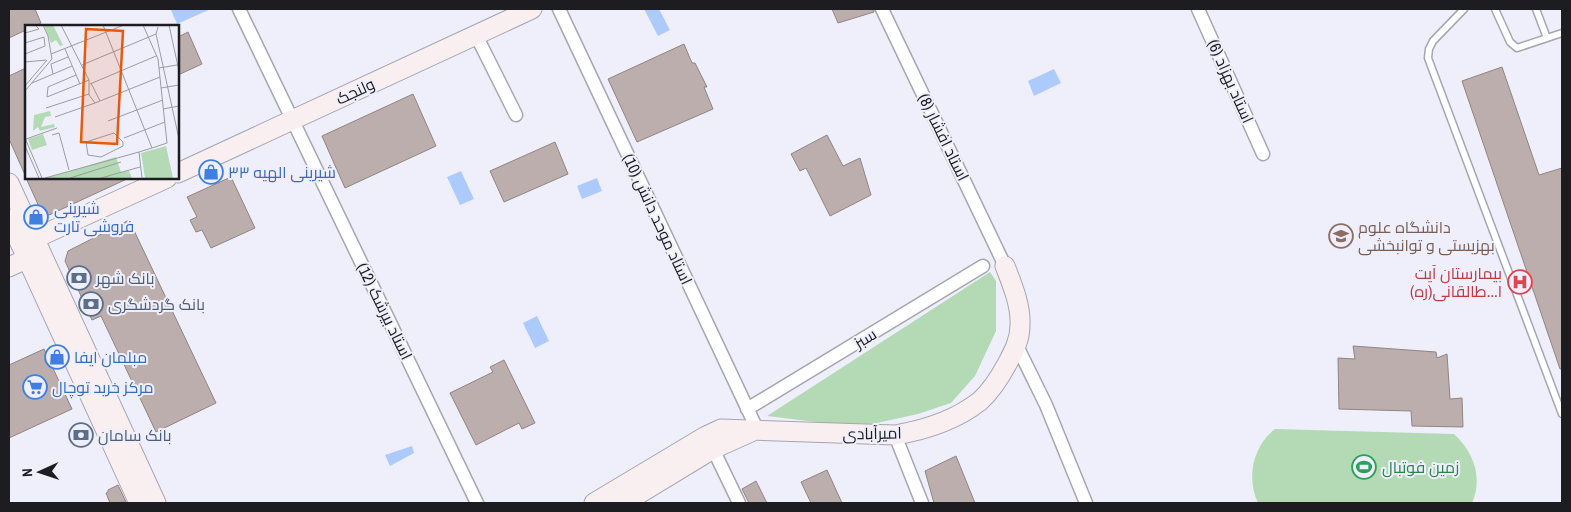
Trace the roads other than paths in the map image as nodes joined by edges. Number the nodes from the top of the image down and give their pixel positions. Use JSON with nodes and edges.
{"nodes":[{"id":1,"x":239,"y":9,"type":"edge"},
{"id":2,"x":532,"y":9,"type":"edge"},
{"id":3,"x":559,"y":9,"type":"edge"},
{"id":4,"x":882,"y":9,"type":"edge"},
{"id":5,"x":1198,"y":9,"type":"edge"},
{"id":6,"x":1464,"y":9,"type":"edge"},
{"id":7,"x":1494,"y":9,"type":"edge"},
{"id":8,"x":1536,"y":9,"type":"edge"},
{"id":9,"x":1562,"y":33,"type":"edge"},
{"id":10,"x":476,"y":34,"type":"junction"},
{"id":11,"x":1548,"y":38,"type":"junction"},
{"id":12,"x":516,"y":115,"type":"dead end"},
{"id":13,"x":292,"y":119,"type":"junction"},
{"id":14,"x":1263,"y":154,"type":"dead end"},
{"id":15,"x":179,"y":172,"type":"edge"},
{"id":16,"x":165,"y":179,"type":"edge"},
{"id":17,"x":9,"y":183,"type":"edge"},
{"id":18,"x":9,"y":219,"type":"edge"},
{"id":19,"x":26,"y":249,"type":"edge"},
{"id":20,"x":983,"y":266,"type":"dead end"},
{"id":21,"x":1005,"y":266,"type":"joint"},
{"id":22,"x":9,"y":267,"type":"edge"},
{"id":23,"x":1017,"y":346,"type":"junction"},
{"id":24,"x":747,"y":409,"type":"junction"},
{"id":25,"x":1562,"y":414,"type":"edge"},
{"id":26,"x":757,"y":429,"type":"junction"},
{"id":27,"x":895,"y":435,"type":"junction"},
{"id":28,"x":710,"y":442,"type":"junction"},
{"id":29,"x":139,"y":503,"type":"edge"},
{"id":30,"x":156,"y":503,"type":"edge"},
{"id":31,"x":477,"y":503,"type":"edge"},
{"id":32,"x":594,"y":503,"type":"edge"},
{"id":33,"x":624,"y":503,"type":"edge"},
{"id":34,"x":739,"y":503,"type":"edge"},
{"id":35,"x":922,"y":503,"type":"edge"},
{"id":36,"x":1086,"y":503,"type":"edge"}],
"edges":[{"from":1,"to":13,"type":"street","name":"استاد بیرشک (12)"},
{"from":2,"to":10,"type":"street","name":"ولنجک"},
{"from":3,"to":24,"type":"street","name":"استاد موحد دانش (10)"},
{"from":4,"to":21,"type":"street","name":"استاد افشار (8)"},
{"from":5,"to":14,"type":"street","name":"استاد بهزاد (6)"},
{"from":6,"to":25,"type":"lane"},
{"from":7,"to":11,"type":"lane"},
{"from":8,"to":11,"type":"lane"},
{"from":9,"to":11,"type":"lane"},
{"from":10,"to":12,"type":"street"},
{"from":10,"to":13,"type":"street","name":"ولنجک"},
{"from":13,"to":15,"type":"street","name":"ولنجک"},
{"from":13,"to":31,"type":"street","name":"استاد بیرشک (12)"},
{"from":16,"to":19,"type":"street"},
{"from":17,"to":19,"type":"street"},
{"from":18,"to":19,"type":"street"},
{"from":19,"to":22,"type":"street"},
{"from":19,"to":29,"type":"street"},
{"from":19,"to":30,"type":"street"},
{"from":20,"to":24,"type":"street","name":"سبز"},
{"from":21,"to":23,"type":"street","name":"امیرآبادی"},
{"from":23,"to":27,"type":"street","name":"امیرآبادی"},
{"from":23,"to":36,"type":"street"},
{"from":24,"to":26,"type":"street","name":"استاد موحد دانش (10)"},
{"from":26,"to":27,"type":"street","name":"امیرآبادی"},
{"from":26,"to":28,"type":"street","name":"امیرآبادی"},
{"from":27,"to":35,"type":"street"},
{"from":28,"to":32,"type":"street","name":"امیرآبادی"},
{"from":28,"to":33,"type":"street","name":"امیرآبادی"},
{"from":28,"to":34,"type":"street"}]}
